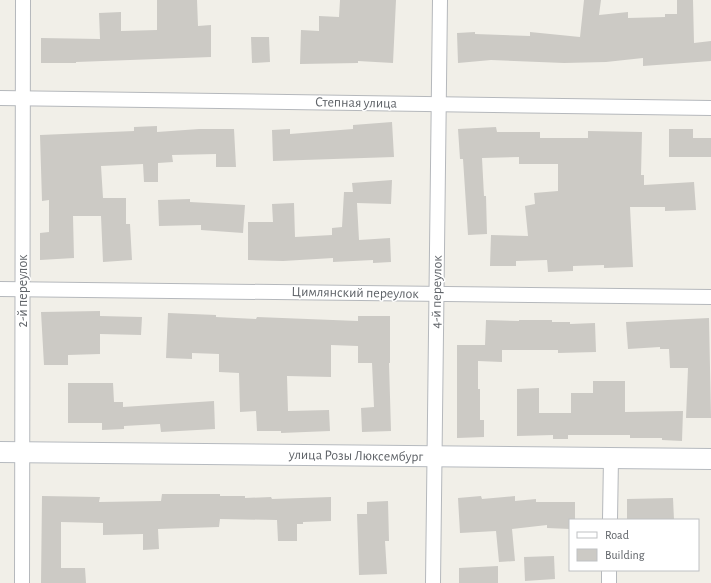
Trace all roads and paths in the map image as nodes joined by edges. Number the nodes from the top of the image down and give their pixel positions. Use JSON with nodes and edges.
{"nodes":[{"id":1,"x":23,"y":0,"type":"edge"},
{"id":2,"x":440,"y":0,"type":"edge"},
{"id":3,"x":0,"y":98,"type":"edge"},
{"id":4,"x":24,"y":99,"type":"junction"},
{"id":5,"x":439,"y":104,"type":"junction"},
{"id":6,"x":711,"y":108,"type":"edge"},
{"id":7,"x":0,"y":289,"type":"edge"},
{"id":8,"x":23,"y":289,"type":"junction"},
{"id":9,"x":437,"y":294,"type":"junction"},
{"id":10,"x":711,"y":297,"type":"edge"},
{"id":11,"x":0,"y":452,"type":"edge"},
{"id":12,"x":22,"y":453,"type":"junction"},
{"id":13,"x":435,"y":456,"type":"junction"},
{"id":14,"x":611,"y":458,"type":"junction"},
{"id":15,"x":711,"y":459,"type":"edge"},
{"id":16,"x":610,"y":519,"type":"edge"},
{"id":17,"x":609,"y":571,"type":"edge"},
{"id":18,"x":22,"y":583,"type":"edge"},
{"id":19,"x":433,"y":583,"type":"edge"},
{"id":20,"x":609,"y":583,"type":"edge"}],
"edges":[{"from":1,"to":4,"type":"street","name":"2-й переулок"},
{"from":2,"to":5,"type":"street","name":"4-й переулок"},
{"from":3,"to":4,"type":"street","name":"Степная улица"},
{"from":4,"to":5,"type":"street","name":"Степная улица"},
{"from":4,"to":8,"type":"street","name":"2-й переулок"},
{"from":5,"to":6,"type":"street","name":"Степная улица"},
{"from":5,"to":9,"type":"street","name":"4-й переулок"},
{"from":7,"to":8,"type":"street","name":"Цимлянский переулок"},
{"from":8,"to":9,"type":"street","name":"Цимлянский переулок"},
{"from":8,"to":12,"type":"street","name":"2-й переулок"},
{"from":9,"to":10,"type":"street","name":"Цимлянский переулок"},
{"from":9,"to":13,"type":"street","name":"4-й переулок"},
{"from":11,"to":12,"type":"street","name":"улица Розы Люксембург"},
{"from":12,"to":13,"type":"street","name":"улица Розы Люксембург"},
{"from":12,"to":18,"type":"street","name":"2-й переулок"},
{"from":13,"to":14,"type":"street","name":"улица Розы Люксембург"},
{"from":13,"to":19,"type":"street","name":"4-й переулок"},
{"from":14,"to":15,"type":"street","name":"улица Розы Люксембург"},
{"from":14,"to":16,"type":"street"},
{"from":17,"to":20,"type":"street"}]}
